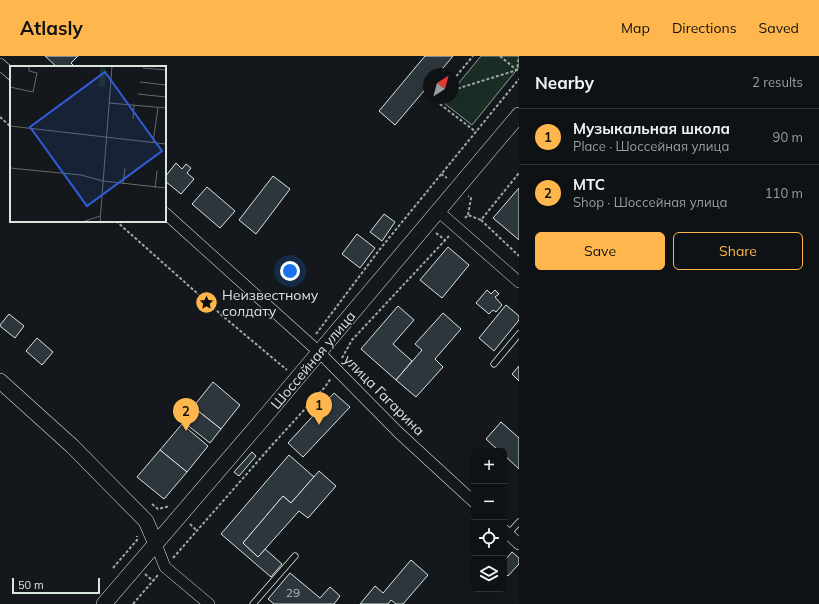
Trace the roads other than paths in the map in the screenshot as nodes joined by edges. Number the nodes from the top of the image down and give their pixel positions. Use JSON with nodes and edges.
{"nodes":[{"id":1,"x":0,"y":64,"type":"edge"},
{"id":2,"x":10,"y":73,"type":"edge"},
{"id":3,"x":519,"y":115,"type":"edge"},
{"id":4,"x":438,"y":211,"type":"junction"},
{"id":5,"x":166,"y":214,"type":"edge"},
{"id":6,"x":519,"y":282,"type":"edge"},
{"id":7,"x":519,"y":334,"type":"edge"},
{"id":8,"x":314,"y":348,"type":"junction"},
{"id":9,"x":494,"y":364,"type":"dead end"},
{"id":10,"x":0,"y":381,"type":"edge"},
{"id":11,"x":471,"y":499,"type":"edge"},
{"id":12,"x":519,"y":522,"type":"edge"},
{"id":13,"x":507,"y":531,"type":"edge"},
{"id":14,"x":507,"y":533,"type":"edge"},
{"id":15,"x":156,"y":544,"type":"junction"},
{"id":16,"x":519,"y":544,"type":"edge"},
{"id":17,"x":296,"y":556,"type":"dead end"},
{"id":18,"x":104,"y":604,"type":"edge"},
{"id":19,"x":210,"y":604,"type":"edge"},
{"id":20,"x":253,"y":604,"type":"edge"}],
"edges":[{"from":1,"to":2,"type":"street"},
{"from":3,"to":4,"type":"main road","name":"Шоссейная улица"},
{"from":4,"to":6,"type":"street"},
{"from":4,"to":8,"type":"main road","name":"Шоссейная улица"},
{"from":5,"to":8,"type":"street","name":"улица Гагарина"},
{"from":7,"to":9,"type":"lane"},
{"from":8,"to":11,"type":"street","name":"улица Гагарина"},
{"from":8,"to":15,"type":"main road","name":"Шоссейная улица"},
{"from":10,"to":15,"type":"main road"},
{"from":12,"to":13,"type":"lane"},
{"from":14,"to":16,"type":"street"},
{"from":15,"to":18,"type":"main road","name":"Шоссейная улица"},
{"from":15,"to":19,"type":"street"},
{"from":17,"to":20,"type":"lane"}]}
